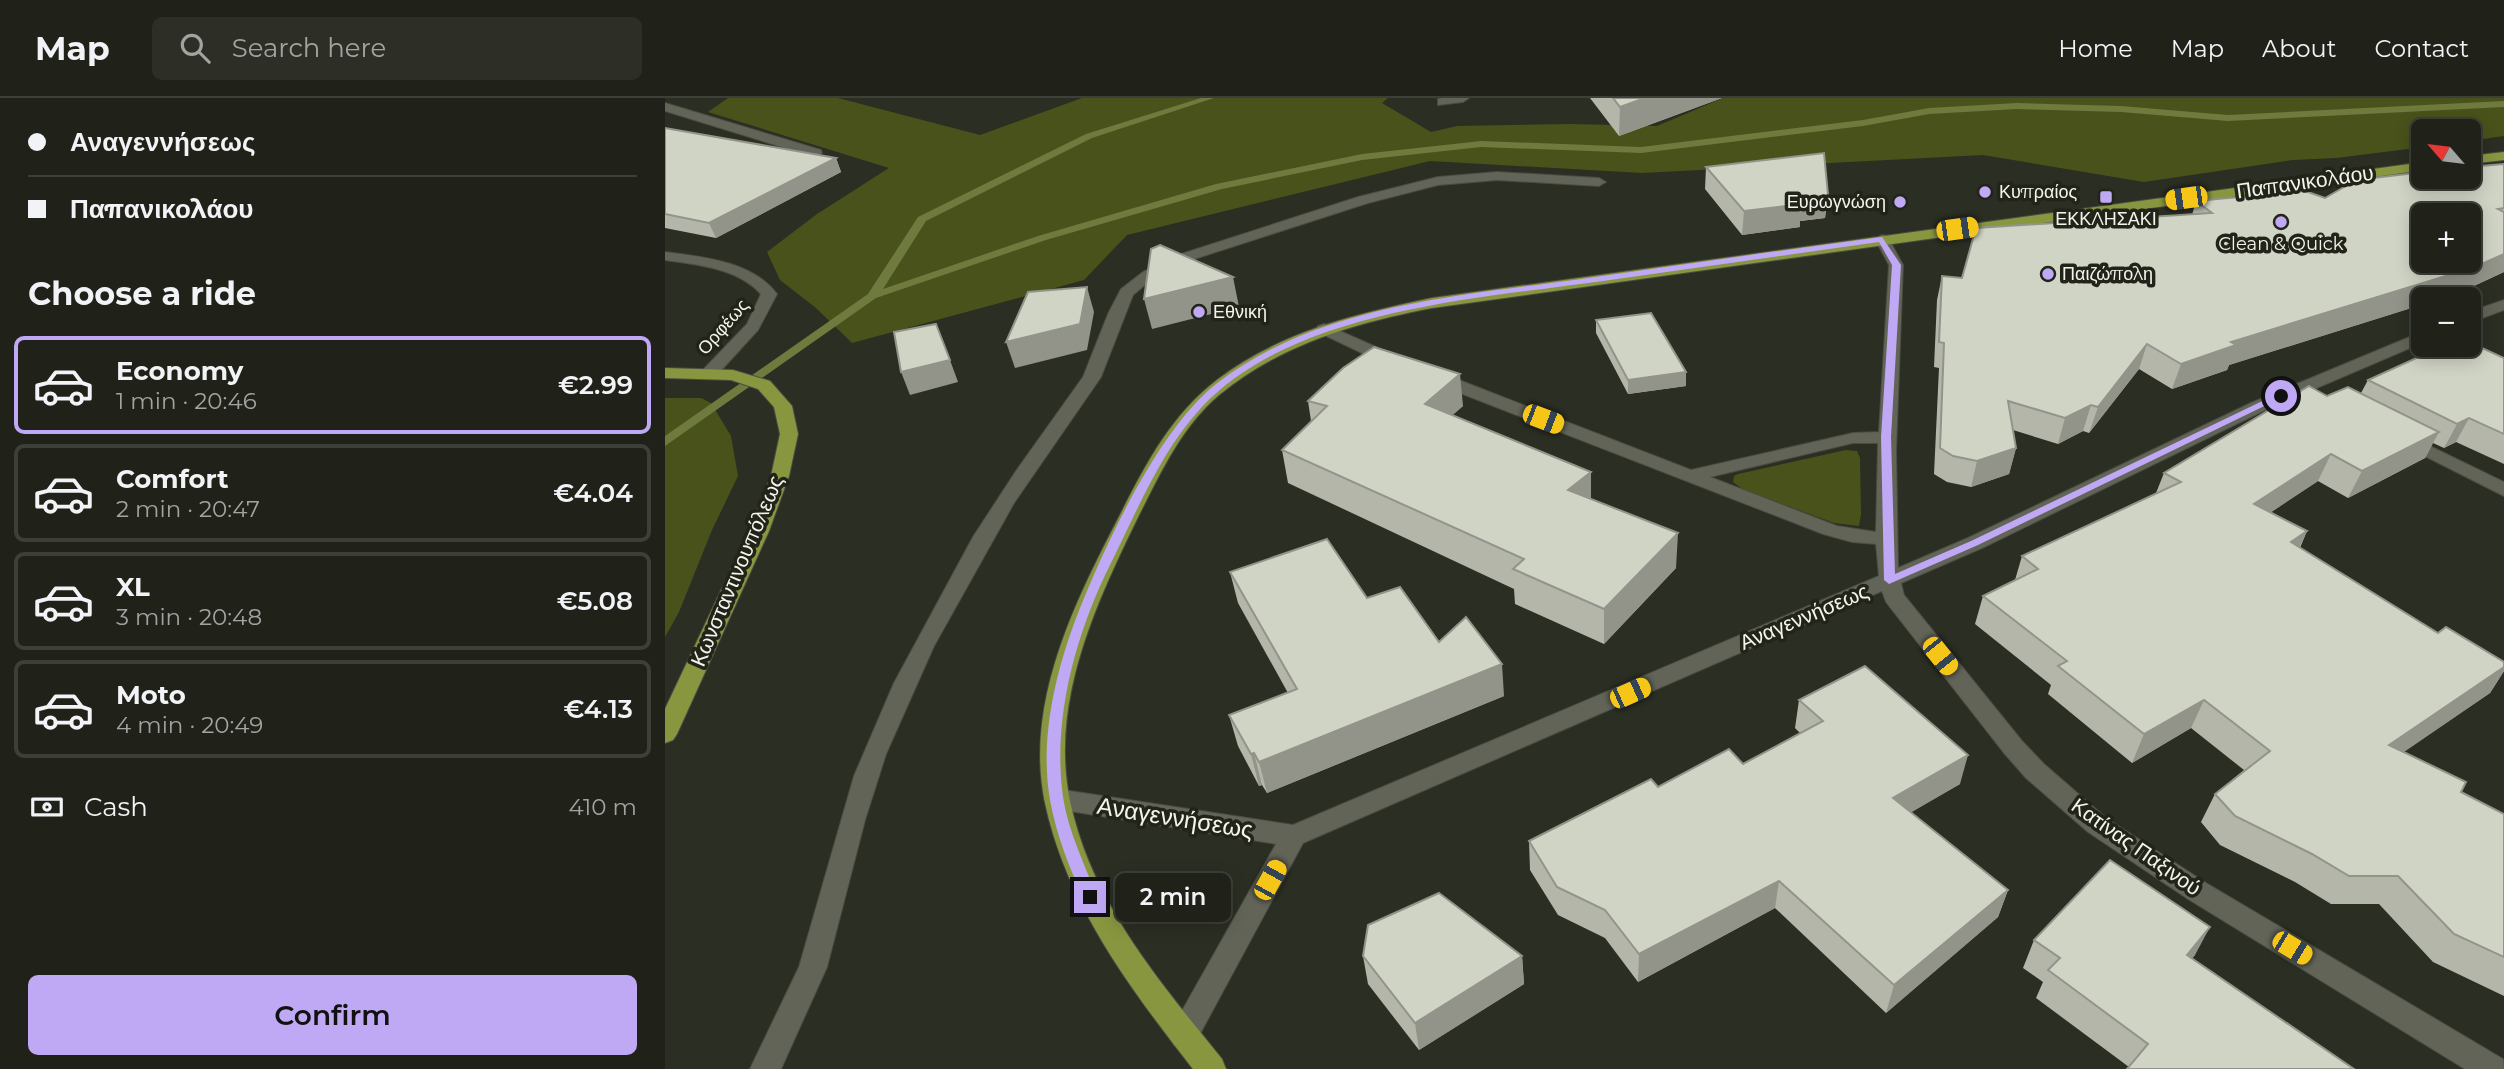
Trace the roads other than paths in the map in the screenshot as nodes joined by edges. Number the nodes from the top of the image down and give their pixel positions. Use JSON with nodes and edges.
{"nodes":[{"id":1,"x":678,"y":98,"type":"edge"},
{"id":2,"x":1463,"y":98,"type":"edge"},
{"id":3,"x":1442,"y":102,"type":"dead end"},
{"id":4,"x":665,"y":105,"type":"edge"},
{"id":5,"x":816,"y":153,"type":"edge"},
{"id":6,"x":2504,"y":156,"type":"edge"},
{"id":7,"x":2481,"y":159,"type":"edge"},
{"id":8,"x":2411,"y":168,"type":"edge"},
{"id":9,"x":1599,"y":182,"type":"dead end"},
{"id":10,"x":1882,"y":239,"type":"junction"},
{"id":11,"x":665,"y":256,"type":"edge"},
{"id":12,"x":2504,"y":305,"type":"edge"},
{"id":13,"x":2481,"y":314,"type":"edge"},
{"id":14,"x":1324,"y":329,"type":"junction"},
{"id":15,"x":2411,"y":341,"type":"edge"},
{"id":16,"x":665,"y":373,"type":"edge"},
{"id":17,"x":709,"y":373,"type":"junction"},
{"id":18,"x":2304,"y":386,"type":"junction"},
{"id":19,"x":2327,"y":398,"type":"edge"},
{"id":20,"x":2386,"y":429,"type":"edge"},
{"id":21,"x":1886,"y":437,"type":"junction"},
{"id":22,"x":1692,"y":475,"type":"junction"},
{"id":23,"x":2504,"y":490,"type":"edge"},
{"id":24,"x":1887,"y":539,"type":"junction"},
{"id":25,"x":1889,"y":580,"type":"junction"},
{"id":26,"x":665,"y":734,"type":"edge"},
{"id":27,"x":1056,"y":799,"type":"junction"},
{"id":28,"x":1294,"y":836,"type":"junction"},
{"id":29,"x":1184,"y":1035,"type":"junction"},
{"id":30,"x":765,"y":1069,"type":"edge"},
{"id":31,"x":1211,"y":1069,"type":"edge"},
{"id":32,"x":2492,"y":1069,"type":"edge"}],
"edges":[{"from":1,"to":4,"type":"street"},
{"from":2,"to":3,"type":"street"},
{"from":4,"to":5,"type":"street"},
{"from":6,"to":7,"type":"main road"},
{"from":8,"to":10,"type":"main road","name":"Παπανικολάου"},
{"from":9,"to":30,"type":"street"},
{"from":10,"to":14,"type":"main road","name":"Παπανικολάου"},
{"from":10,"to":21,"type":"street","name":"Κατίνας Παξινού"},
{"from":11,"to":17,"type":"street","name":"Ορφέως"},
{"from":12,"to":13,"type":"street"},
{"from":14,"to":22,"type":"street"},
{"from":14,"to":27,"type":"main road","name":"Παπανικολάου"},
{"from":15,"to":18,"type":"street","name":"Αναγεννήσεως"},
{"from":16,"to":17,"type":"main road","name":"Κωνσταντινουπόλεως"},
{"from":17,"to":26,"type":"main road","name":"Κωνσταντινουπόλεως"},
{"from":18,"to":19,"type":"street"},
{"from":18,"to":25,"type":"street","name":"Αναγεννήσεως"},
{"from":20,"to":23,"type":"street"},
{"from":21,"to":22,"type":"street"},
{"from":21,"to":24,"type":"street","name":"Κατίνας Παξινού"},
{"from":22,"to":24,"type":"street"},
{"from":24,"to":25,"type":"street","name":"Κατίνας Παξινού"},
{"from":25,"to":28,"type":"street","name":"Αναγεννήσεως"},
{"from":25,"to":32,"type":"street","name":"Κατίνας Παξινού"},
{"from":27,"to":28,"type":"street","name":"Αναγεννήσεως"},
{"from":27,"to":29,"type":"main road","name":"Παπανικολάου"},
{"from":28,"to":29,"type":"street"},
{"from":29,"to":31,"type":"main road","name":"Παπανικολάου"}]}
